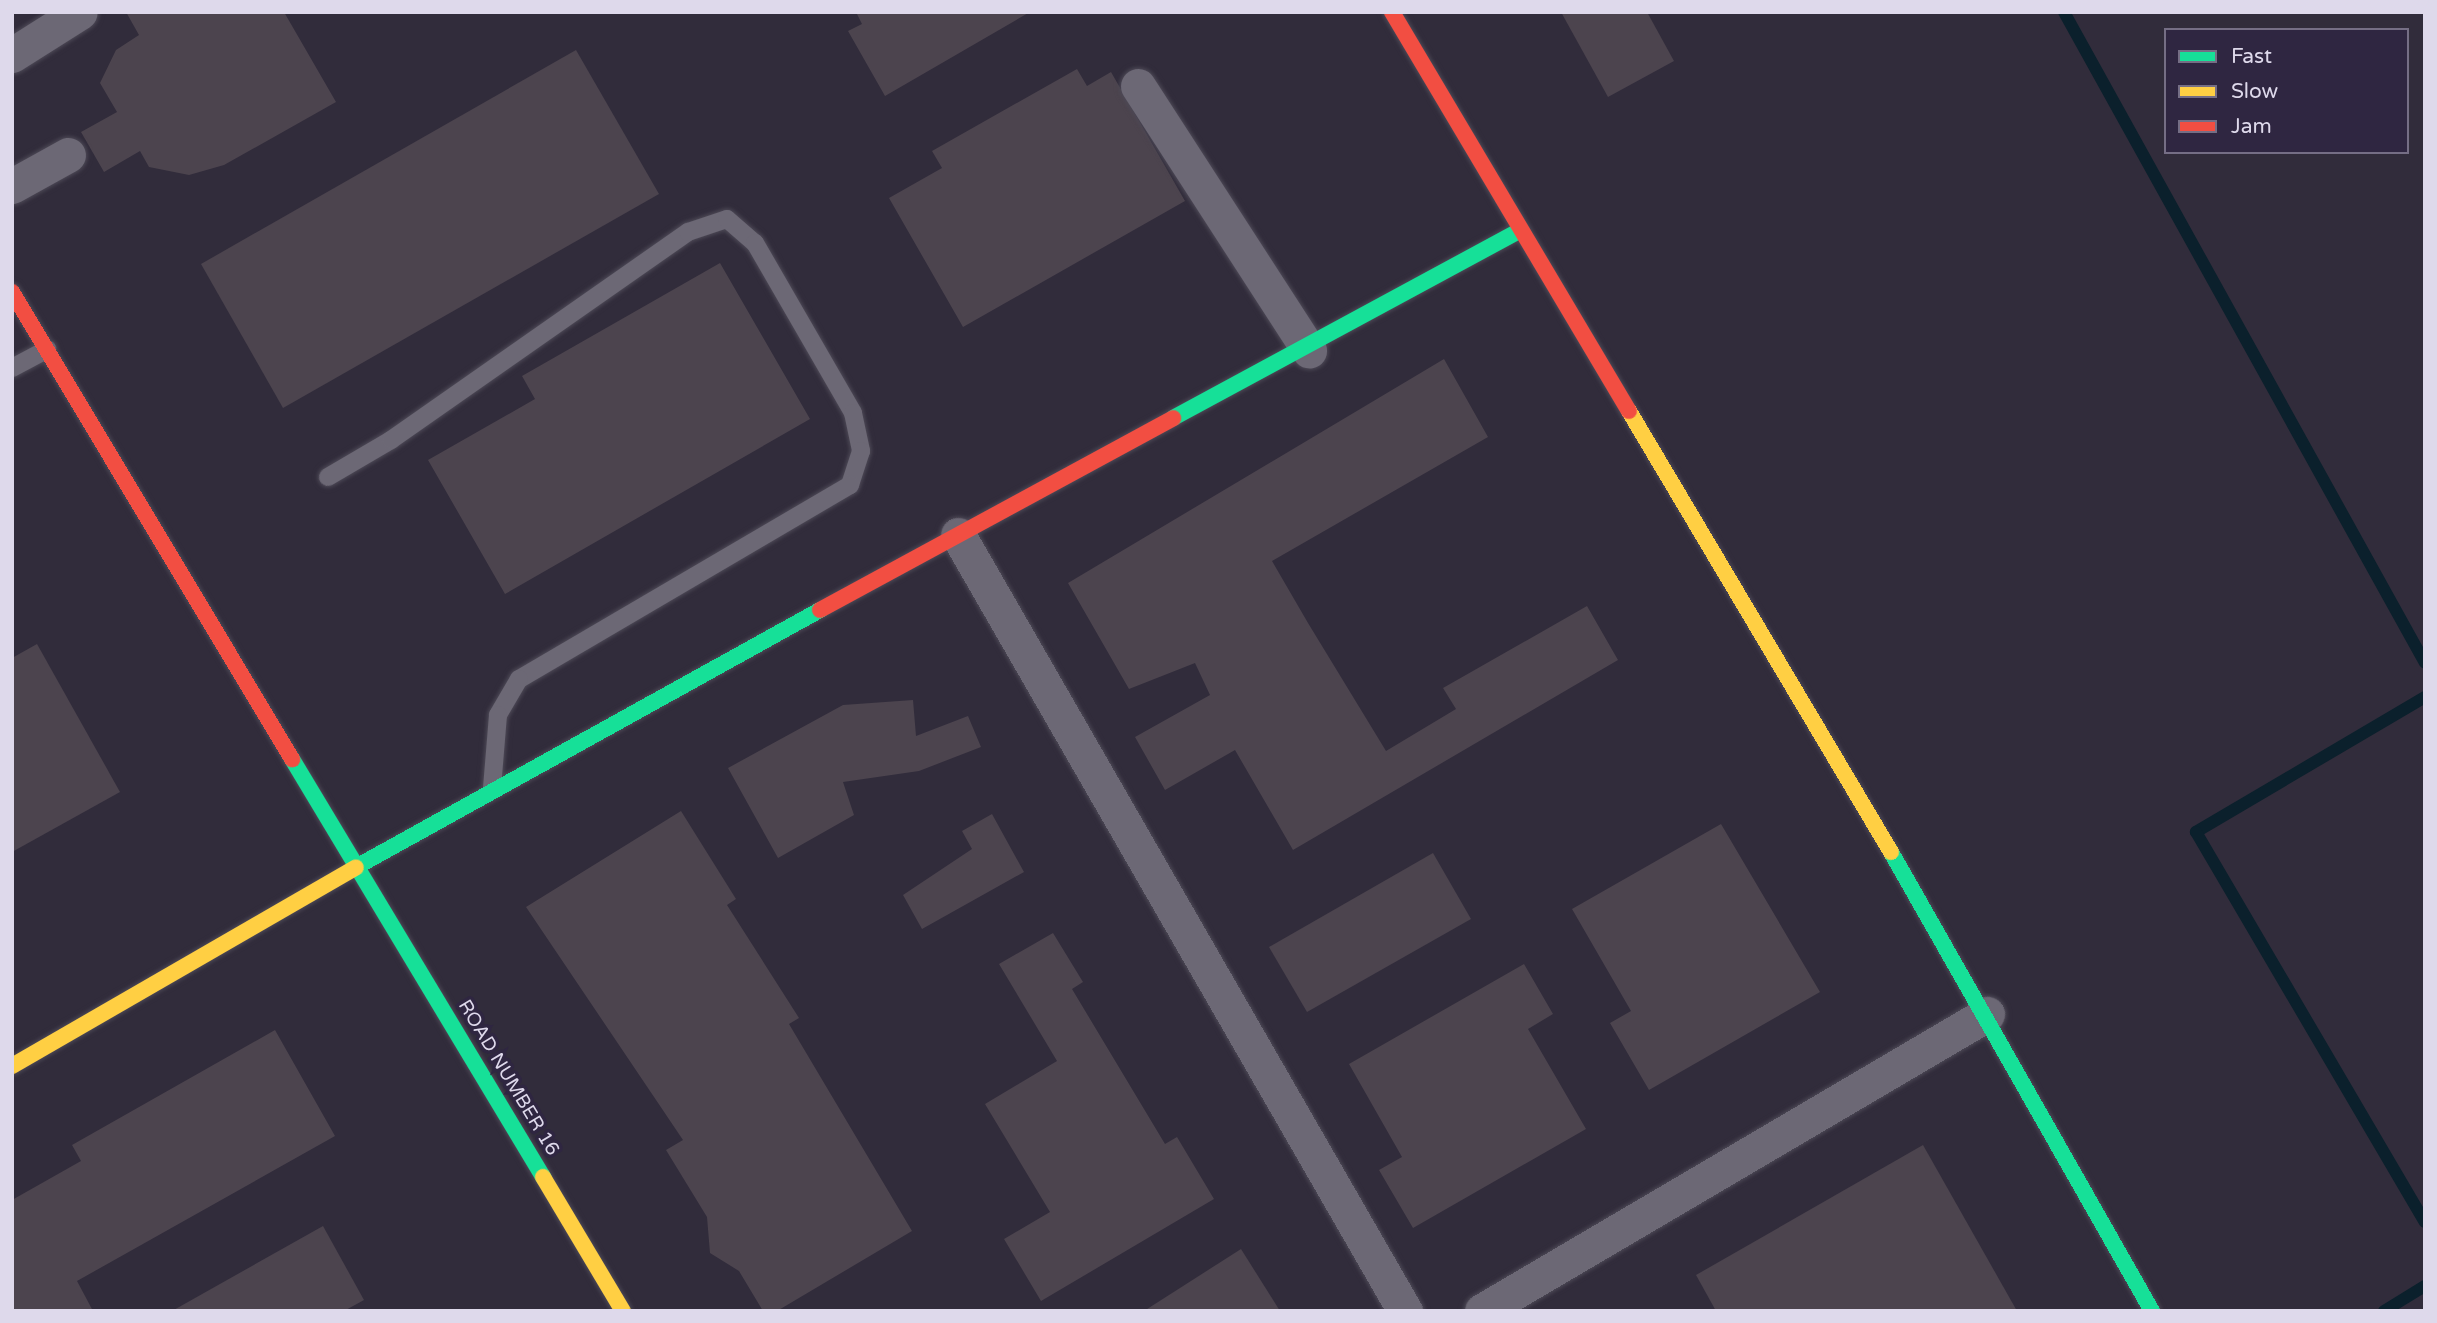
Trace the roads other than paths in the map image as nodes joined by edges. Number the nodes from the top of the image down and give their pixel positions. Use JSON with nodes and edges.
{"nodes":[{"id":1,"x":80,"y":12,"type":"edge"},
{"id":2,"x":1392,"y":12,"type":"edge"},
{"id":3,"x":12,"y":55,"type":"edge"},
{"id":4,"x":1138,"y":86,"type":"dead end"},
{"id":5,"x":68,"y":155,"type":"dead end"},
{"id":6,"x":12,"y":186,"type":"edge"},
{"id":7,"x":1520,"y":230,"type":"junction"},
{"id":8,"x":12,"y":292,"type":"edge"},
{"id":9,"x":47,"y":349,"type":"junction"},
{"id":10,"x":1309,"y":350,"type":"junction"},
{"id":11,"x":12,"y":368,"type":"edge"},
{"id":12,"x":328,"y":477,"type":"dead end"},
{"id":13,"x":958,"y":535,"type":"junction"},
{"id":14,"x":492,"y":789,"type":"junction"},
{"id":15,"x":357,"y":866,"type":"junction"},
{"id":16,"x":1987,"y":1014,"type":"junction"},
{"id":17,"x":12,"y":1066,"type":"edge"},
{"id":18,"x":624,"y":1311,"type":"edge"},
{"id":19,"x":1405,"y":1311,"type":"edge"},
{"id":20,"x":1482,"y":1311,"type":"edge"},
{"id":21,"x":2152,"y":1311,"type":"edge"}],
"edges":[{"from":1,"to":3,"type":"street"},
{"from":2,"to":7,"type":"street"},
{"from":4,"to":10,"type":"street"},
{"from":5,"to":6,"type":"street"},
{"from":7,"to":10,"type":"street"},
{"from":7,"to":16,"type":"street"},
{"from":8,"to":9,"type":"street","name":"ROAD NUMBER 16"},
{"from":9,"to":11,"type":"lane"},
{"from":9,"to":15,"type":"street","name":"ROAD NUMBER 16"},
{"from":10,"to":13,"type":"street"},
{"from":12,"to":14,"type":"lane"},
{"from":13,"to":14,"type":"street"},
{"from":13,"to":19,"type":"street"},
{"from":14,"to":15,"type":"street"},
{"from":15,"to":17,"type":"street"},
{"from":15,"to":18,"type":"street","name":"ROAD NUMBER 16"},
{"from":16,"to":20,"type":"street"},
{"from":16,"to":21,"type":"street"}]}
